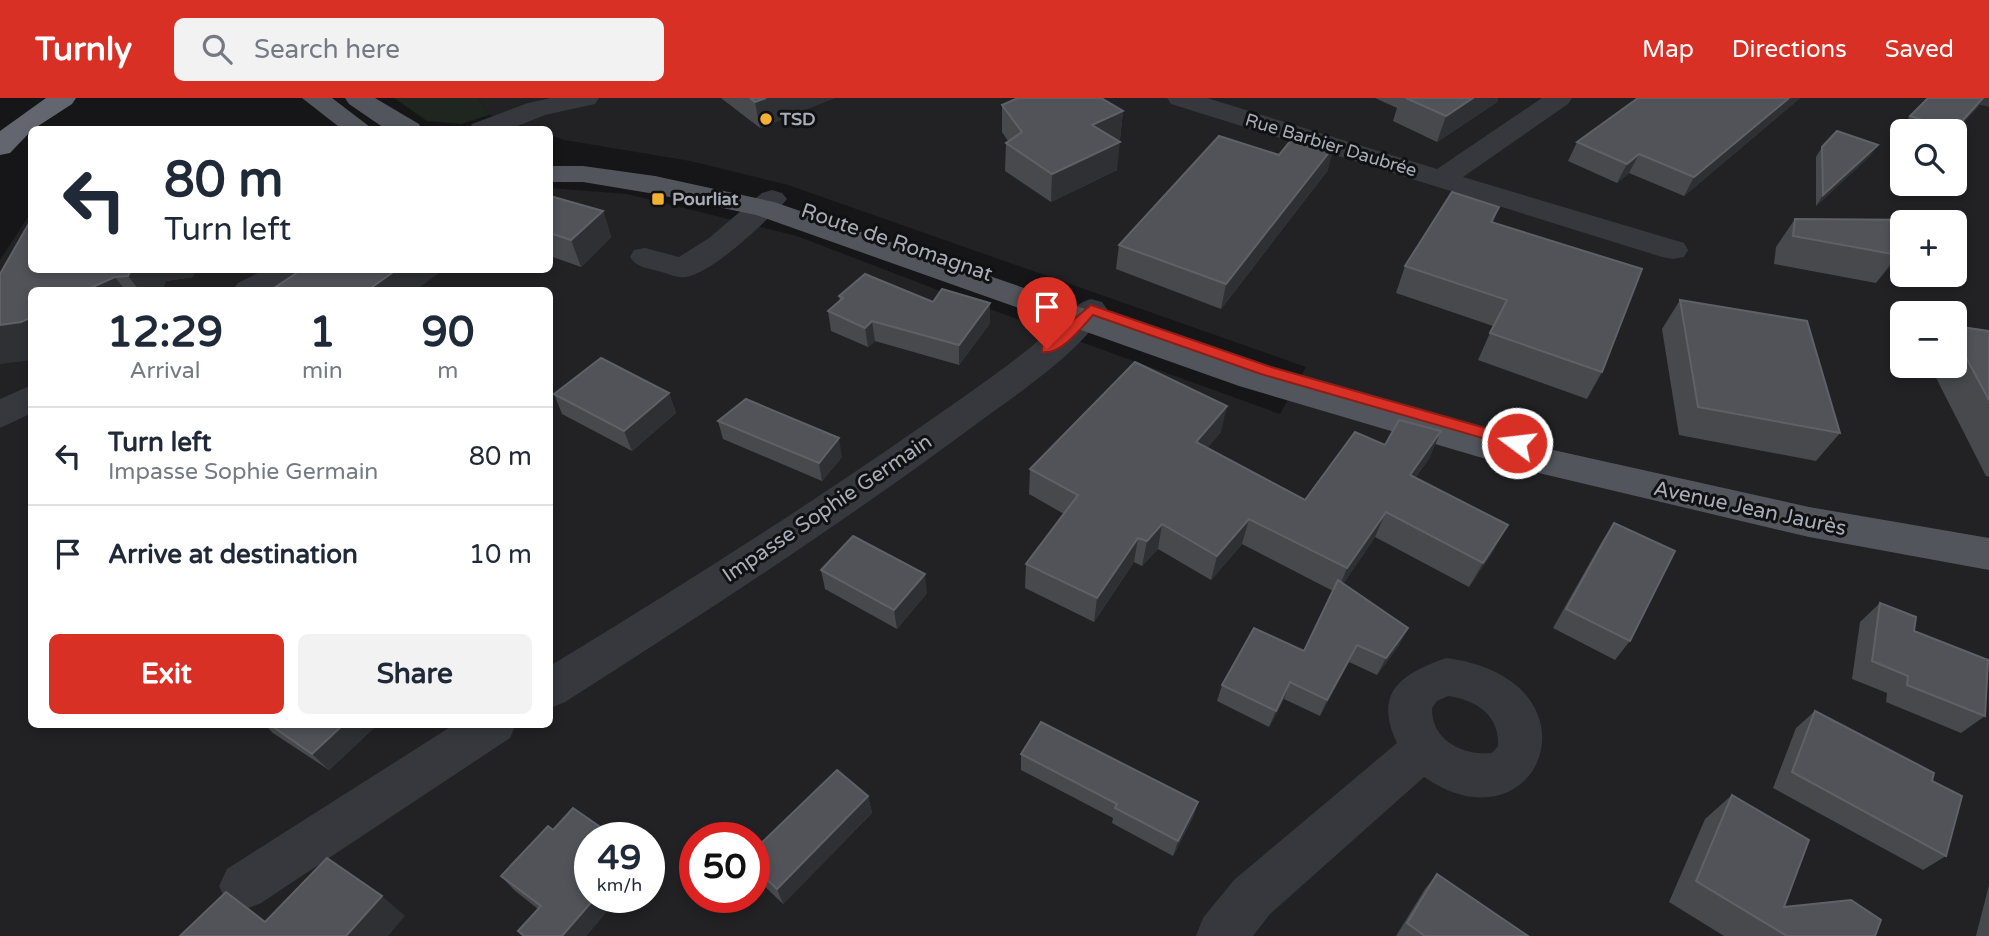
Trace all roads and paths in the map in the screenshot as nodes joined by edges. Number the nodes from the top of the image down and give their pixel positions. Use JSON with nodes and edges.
{"nodes":[{"id":1,"x":63,"y":98,"type":"edge"},
{"id":2,"x":358,"y":98,"type":"edge"},
{"id":3,"x":1180,"y":98,"type":"edge"},
{"id":4,"x":1559,"y":98,"type":"edge"},
{"id":5,"x":578,"y":101,"type":"edge"},
{"id":6,"x":325,"y":106,"type":"edge"},
{"id":7,"x":355,"y":126,"type":"edge"},
{"id":8,"x":364,"y":126,"type":"edge"},
{"id":9,"x":401,"y":126,"type":"edge"},
{"id":10,"x":492,"y":126,"type":"edge"},
{"id":11,"x":549,"y":126,"type":"edge"},
{"id":12,"x":0,"y":147,"type":"edge"},
{"id":13,"x":553,"y":159,"type":"edge"},
{"id":14,"x":553,"y":174,"type":"edge"},
{"id":15,"x":1441,"y":179,"type":"junction"},
{"id":16,"x":768,"y":203,"type":"junction"},
{"id":17,"x":1673,"y":250,"type":"dead end"},
{"id":18,"x":645,"y":257,"type":"dead end"},
{"id":19,"x":282,"y":273,"type":"edge"},
{"id":20,"x":254,"y":287,"type":"edge"},
{"id":21,"x":1086,"y":315,"type":"junction"},
{"id":22,"x":28,"y":399,"type":"edge"},
{"id":23,"x":0,"y":415,"type":"edge"},
{"id":24,"x":1515,"y":449,"type":"junction"},
{"id":25,"x":1989,"y":530,"type":"edge"},
{"id":26,"x":1989,"y":554,"type":"edge"},
{"id":27,"x":553,"y":687,"type":"edge"},
{"id":28,"x":488,"y":728,"type":"edge"},
{"id":29,"x":1423,"y":749,"type":"dead end"},
{"id":30,"x":244,"y":886,"type":"dead end"},
{"id":31,"x":1221,"y":936,"type":"edge"}],
"edges":[{"from":1,"to":12,"type":"highway"},
{"from":2,"to":9,"type":"main road"},
{"from":3,"to":15,"type":"street","name":"Rue Barbier Daubrée"},
{"from":4,"to":15,"type":"street","name":"Rue Barbier Daubrée"},
{"from":5,"to":10,"type":"street"},
{"from":5,"to":11,"type":"street"},
{"from":6,"to":7,"type":"main road"},
{"from":6,"to":8,"type":"street"},
{"from":13,"to":16,"type":"main road","name":"Route de Romagnat"},
{"from":14,"to":16,"type":"main road","name":"Route de Romagnat"},
{"from":15,"to":17,"type":"street","name":"Rue Barbier Daubrée"},
{"from":16,"to":18,"type":"street"},
{"from":16,"to":21,"type":"main road","name":"Route de Romagnat"},
{"from":19,"to":20,"type":"street"},
{"from":21,"to":24,"type":"main road","name":"Route de Romagnat"},
{"from":21,"to":27,"type":"street","name":"Impasse Sophie Germain"},
{"from":22,"to":23,"type":"street"},
{"from":24,"to":25,"type":"main road","name":"Avenue Jean Jaurès"},
{"from":24,"to":26,"type":"main road","name":"Avenue Jean Jaurès"},
{"from":28,"to":30,"type":"street"},
{"from":29,"to":31,"type":"street"}]}
